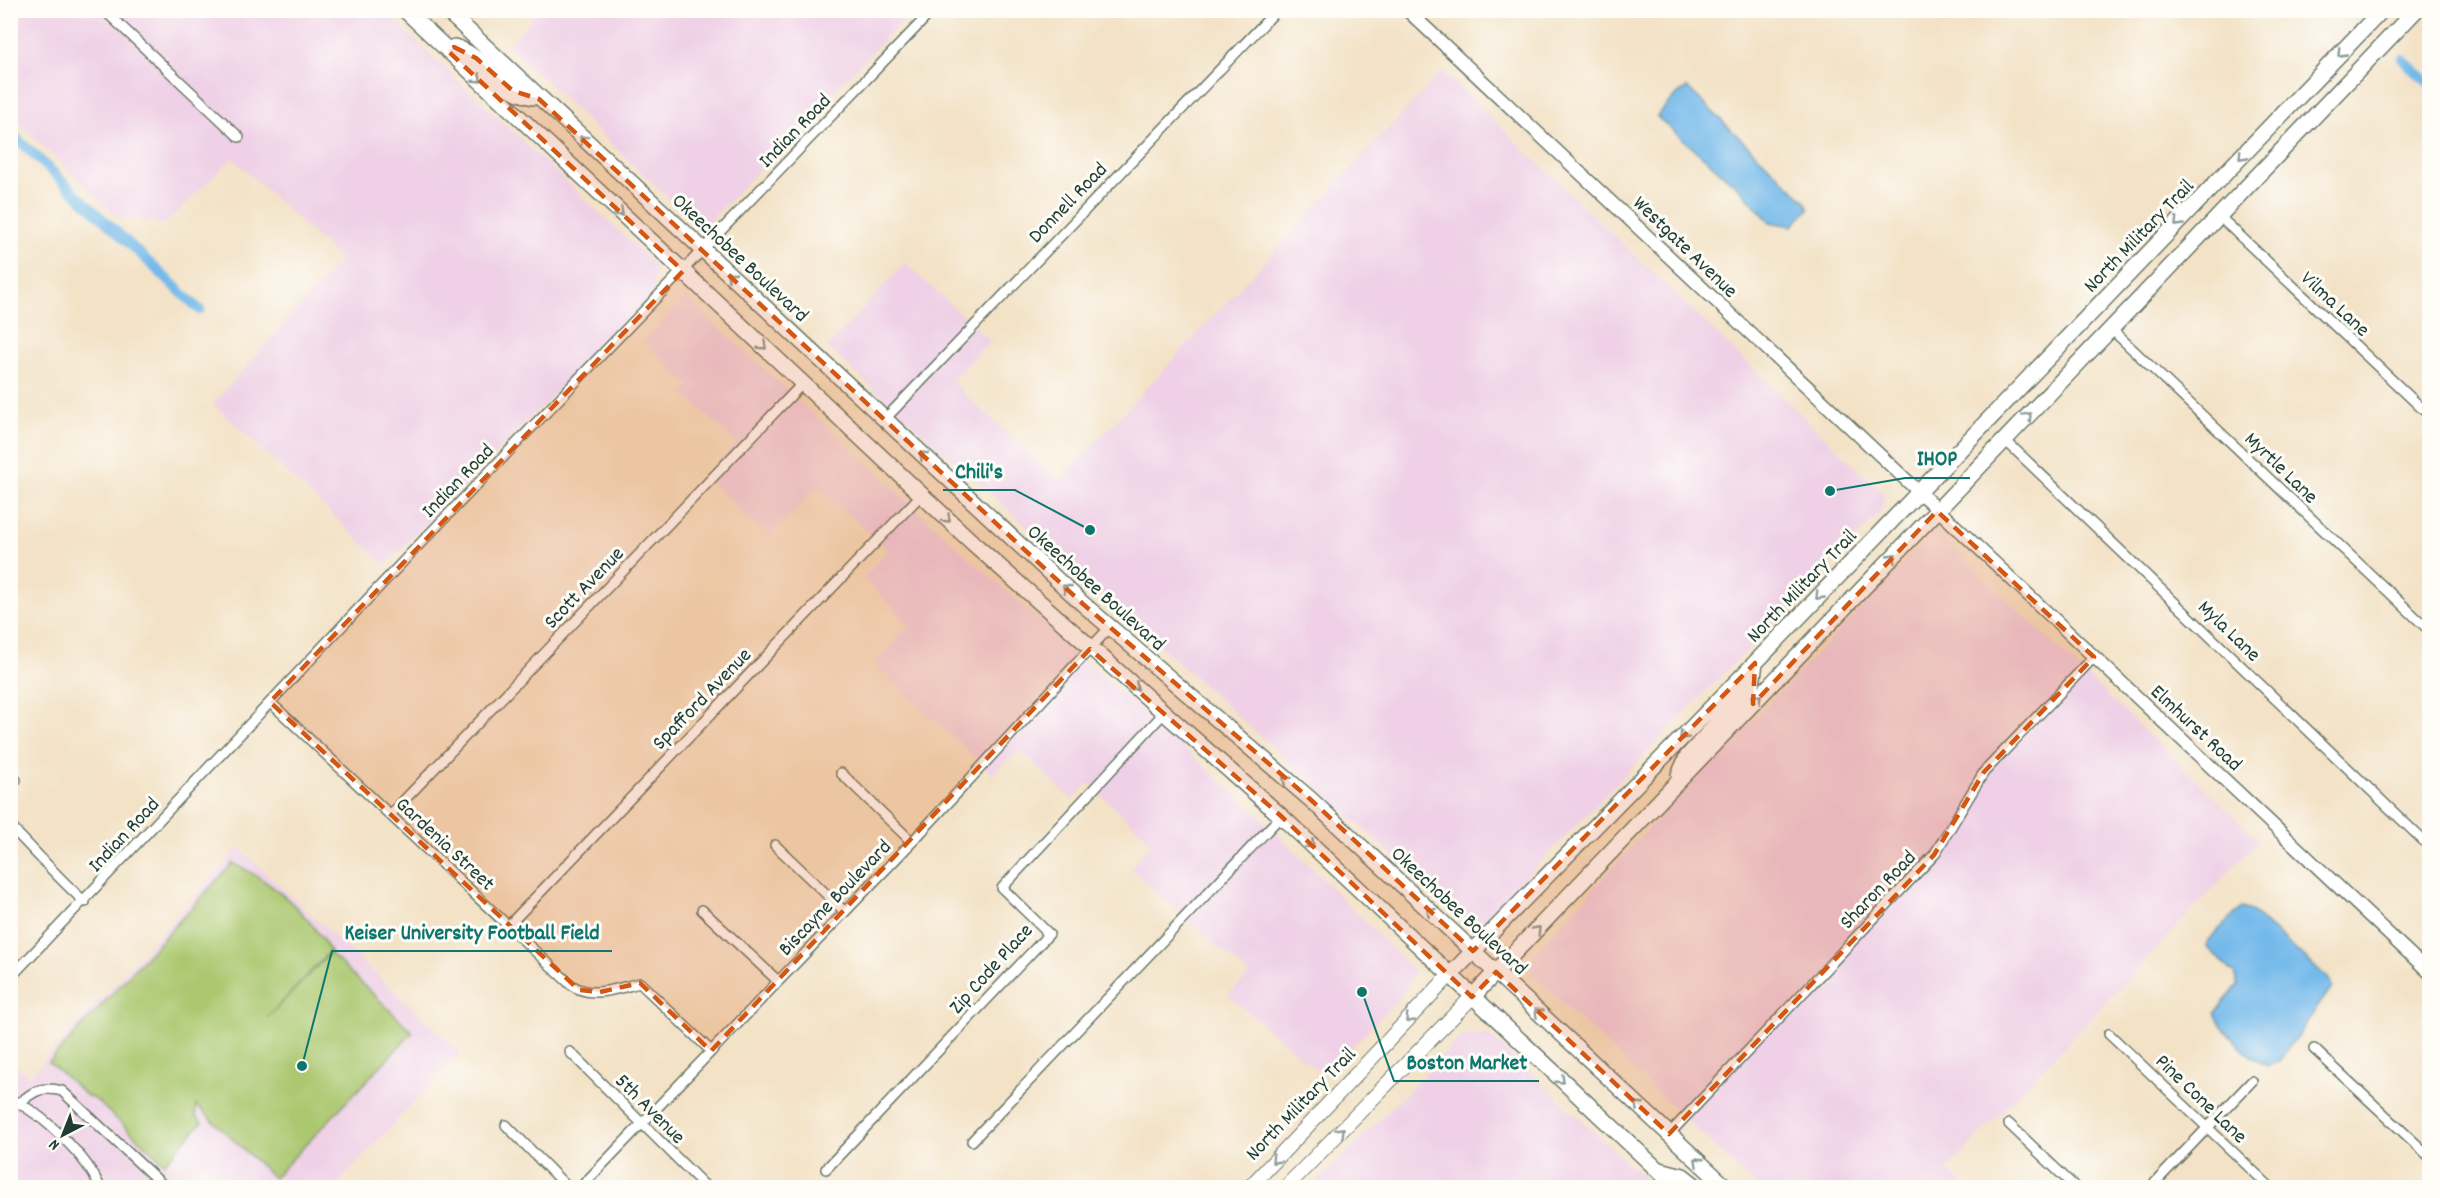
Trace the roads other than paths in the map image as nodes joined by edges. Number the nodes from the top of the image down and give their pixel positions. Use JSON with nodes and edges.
{"nodes":[{"id":1,"x":104,"y":10,"type":"edge"},
{"id":2,"x":405,"y":10,"type":"edge"},
{"id":3,"x":446,"y":10,"type":"edge"},
{"id":4,"x":933,"y":10,"type":"edge"},
{"id":5,"x":1277,"y":10,"type":"edge"},
{"id":6,"x":1407,"y":10,"type":"edge"},
{"id":7,"x":2382,"y":10,"type":"edge"},
{"id":8,"x":2416,"y":10,"type":"edge"},
{"id":9,"x":448,"y":51,"type":"junction"},
{"id":10,"x":538,"y":99,"type":"junction"},
{"id":11,"x":239,"y":137,"type":"dead end"},
{"id":12,"x":2218,"y":181,"type":"junction"},
{"id":13,"x":2201,"y":199,"type":"junction"},
{"id":14,"x":2219,"y":216,"type":"junction"},
{"id":15,"x":2195,"y":240,"type":"junction"},
{"id":16,"x":703,"y":250,"type":"junction"},
{"id":17,"x":682,"y":272,"type":"junction"},
{"id":18,"x":2110,"y":328,"type":"junction"},
{"id":19,"x":802,"y":384,"type":"junction"},
{"id":20,"x":2430,"y":416,"type":"edge"},
{"id":21,"x":885,"y":419,"type":"junction"},
{"id":22,"x":2005,"y":440,"type":"junction"},
{"id":23,"x":1918,"y":493,"type":"junction"},
{"id":24,"x":921,"y":495,"type":"junction"},
{"id":25,"x":1937,"y":511,"type":"junction"},
{"id":26,"x":1110,"y":627,"type":"junction"},
{"id":27,"x":2430,"y":631,"type":"edge"},
{"id":28,"x":1090,"y":649,"type":"junction"},
{"id":29,"x":2094,"y":657,"type":"junction"},
{"id":30,"x":1755,"y":663,"type":"junction"},
{"id":31,"x":270,"y":702,"type":"junction"},
{"id":32,"x":1164,"y":712,"type":"junction"},
{"id":33,"x":841,"y":773,"type":"dead end"},
{"id":34,"x":1674,"y":786,"type":"junction"},
{"id":35,"x":390,"y":815,"type":"junction"},
{"id":36,"x":1281,"y":816,"type":"junction"},
{"id":37,"x":10,"y":826,"type":"edge"},
{"id":38,"x":912,"y":842,"type":"junction"},
{"id":39,"x":775,"y":845,"type":"dead end"},
{"id":40,"x":2430,"y":847,"type":"edge"},
{"id":41,"x":85,"y":902,"type":"junction"},
{"id":42,"x":702,"y":910,"type":"dead end"},
{"id":43,"x":845,"y":912,"type":"junction"},
{"id":44,"x":508,"y":926,"type":"junction"},
{"id":45,"x":1473,"y":951,"type":"junction"},
{"id":46,"x":2429,"y":970,"type":"edge"},
{"id":47,"x":1496,"y":972,"type":"junction"},
{"id":48,"x":1449,"y":976,"type":"junction"},
{"id":49,"x":10,"y":978,"type":"edge"},
{"id":50,"x":778,"y":981,"type":"junction"},
{"id":51,"x":1472,"y":997,"type":"junction"},
{"id":52,"x":2109,"y":1034,"type":"dead end"},
{"id":53,"x":2314,"y":1049,"type":"dead end"},
{"id":54,"x":711,"y":1051,"type":"junction"},
{"id":55,"x":570,"y":1052,"type":"dead end"},
{"id":56,"x":2253,"y":1081,"type":"dead end"},
{"id":57,"x":10,"y":1099,"type":"edge"},
{"id":58,"x":20,"y":1103,"type":"junction"},
{"id":59,"x":2009,"y":1124,"type":"dead end"},
{"id":60,"x":506,"y":1125,"type":"dead end"},
{"id":61,"x":641,"y":1125,"type":"junction"},
{"id":62,"x":2208,"y":1128,"type":"junction"},
{"id":63,"x":1669,"y":1134,"type":"junction"},
{"id":64,"x":972,"y":1141,"type":"dead end"},
{"id":65,"x":2430,"y":1157,"type":"edge"},
{"id":66,"x":826,"y":1169,"type":"dead end"},
{"id":67,"x":1657,"y":1170,"type":"junction"},
{"id":68,"x":100,"y":1188,"type":"edge"},
{"id":69,"x":166,"y":1188,"type":"edge"},
{"id":70,"x":568,"y":1188,"type":"edge"},
{"id":71,"x":580,"y":1188,"type":"edge"},
{"id":72,"x":708,"y":1188,"type":"edge"},
{"id":73,"x":1249,"y":1188,"type":"edge"},
{"id":74,"x":1285,"y":1188,"type":"edge"},
{"id":75,"x":1677,"y":1188,"type":"edge"},
{"id":76,"x":1698,"y":1188,"type":"edge"},
{"id":77,"x":1727,"y":1188,"type":"edge"},
{"id":78,"x":2076,"y":1188,"type":"edge"},
{"id":79,"x":2150,"y":1188,"type":"edge"},
{"id":80,"x":2271,"y":1188,"type":"edge"}],
"edges":[{"from":1,"to":11,"type":"street"},
{"from":2,"to":9,"type":"main road"},
{"from":3,"to":10,"type":"main road","name":"Okeechobee Boulevard"},
{"from":4,"to":16,"type":"street","name":"Indian Road"},
{"from":5,"to":21,"type":"street","name":"Donnell Road"},
{"from":6,"to":23,"type":"street","name":"Westgate Avenue"},
{"from":7,"to":12,"type":"main road","name":"North Military Trail","one_way":true},
{"from":8,"to":14,"type":"main road"},
{"from":9,"to":10,"type":"main road"},
{"from":9,"to":17,"type":"main road","one_way":true},
{"from":16,"to":10,"type":"main road","name":"Okeechobee Boulevard","one_way":true},
{"from":12,"to":13,"type":"main road","name":"North Military Trail"},
{"from":12,"to":14,"type":"main road"},
{"from":13,"to":15,"type":"main road"},
{"from":13,"to":23,"type":"main road","name":"North Military Trail","one_way":true},
{"from":14,"to":15,"type":"main road"},
{"from":14,"to":20,"type":"street","name":"Vilma Lane"},
{"from":15,"to":18,"type":"main road"},
{"from":16,"to":17,"type":"street","name":"Indian Road"},
{"from":21,"to":16,"type":"main road","name":"Okeechobee Boulevard","one_way":true},
{"from":17,"to":19,"type":"main road","one_way":true},
{"from":17,"to":31,"type":"street","name":"Indian Road"},
{"from":22,"to":18,"type":"main road","one_way":true},
{"from":18,"to":27,"type":"street","name":"Myrtle Lane"},
{"from":19,"to":24,"type":"main road"},
{"from":19,"to":35,"type":"street","name":"Scott Avenue"},
{"from":26,"to":21,"type":"main road","name":"Okeechobee Boulevard","one_way":true},
{"from":22,"to":25,"type":"main road"},
{"from":22,"to":40,"type":"street","name":"Myla Lane"},
{"from":23,"to":25,"type":"street","name":"Westgate Avenue"},
{"from":23,"to":30,"type":"main road","name":"North Military Trail","one_way":true},
{"from":24,"to":28,"type":"main road","one_way":true},
{"from":24,"to":44,"type":"street","name":"Spafford Avenue"},
{"from":25,"to":29,"type":"street","name":"Elmhurst Road"},
{"from":34,"to":25,"type":"main road","one_way":true},
{"from":26,"to":28,"type":"street","name":"Biscayne Boulevard"},
{"from":45,"to":26,"type":"main road","name":"Okeechobee Boulevard","one_way":true},
{"from":28,"to":32,"type":"main road","one_way":true},
{"from":28,"to":38,"type":"street","name":"Biscayne Boulevard"},
{"from":29,"to":46,"type":"street","name":"Elmhurst Road"},
{"from":29,"to":63,"type":"street","name":"Sharon Road"},
{"from":30,"to":34,"type":"main road"},
{"from":30,"to":45,"type":"main road","name":"North Military Trail","one_way":true},
{"from":31,"to":35,"type":"street","name":"Gardenia Street"},
{"from":31,"to":41,"type":"street","name":"Indian Road"},
{"from":32,"to":36,"type":"main road"},
{"from":32,"to":66,"type":"street","name":"Zip Code Place"},
{"from":33,"to":38,"type":"street"},
{"from":47,"to":34,"type":"main road","one_way":true},
{"from":35,"to":44,"type":"street","name":"Gardenia Street"},
{"from":36,"to":48,"type":"main road","one_way":true},
{"from":36,"to":64,"type":"street"},
{"from":37,"to":41,"type":"street"},
{"from":38,"to":43,"type":"street","name":"Biscayne Boulevard"},
{"from":39,"to":43,"type":"street"},
{"from":41,"to":49,"type":"street","name":"Indian Road"},
{"from":42,"to":50,"type":"street"},
{"from":43,"to":50,"type":"street","name":"Biscayne Boulevard"},
{"from":44,"to":54,"type":"street","name":"Gardenia Street"},
{"from":45,"to":47,"type":"main road","name":"Okeechobee Boulevard"},
{"from":45,"to":48,"type":"main road","name":"North Military Trail"},
{"from":47,"to":51,"type":"main road"},
{"from":63,"to":47,"type":"main road","name":"Okeechobee Boulevard","one_way":true},
{"from":48,"to":51,"type":"main road"},
{"from":48,"to":73,"type":"main road","name":"North Military Trail","one_way":true},
{"from":50,"to":54,"type":"street","name":"Biscayne Boulevard"},
{"from":51,"to":67,"type":"main road","one_way":true},
{"from":74,"to":51,"type":"main road","one_way":true},
{"from":52,"to":62,"type":"street","name":"Pine Cone Lane"},
{"from":53,"to":65,"type":"street"},
{"from":54,"to":61,"type":"street","name":"Biscayne Boulevard"},
{"from":55,"to":61,"type":"street","name":"5th Avenue"},
{"from":56,"to":62,"type":"street"},
{"from":57,"to":58,"type":"street"},
{"from":58,"to":68,"type":"street"},
{"from":58,"to":69,"type":"street"},
{"from":59,"to":78,"type":"street"},
{"from":60,"to":70,"type":"street"},
{"from":61,"to":71,"type":"street","name":"Biscayne Boulevard"},
{"from":61,"to":72,"type":"street","name":"5th Avenue"},
{"from":62,"to":79,"type":"street"},
{"from":62,"to":80,"type":"street","name":"Pine Cone Lane"},
{"from":77,"to":63,"type":"main road","name":"Okeechobee Boulevard","one_way":true},
{"from":67,"to":75,"type":"main road"},
{"from":67,"to":76,"type":"main road"}]}
